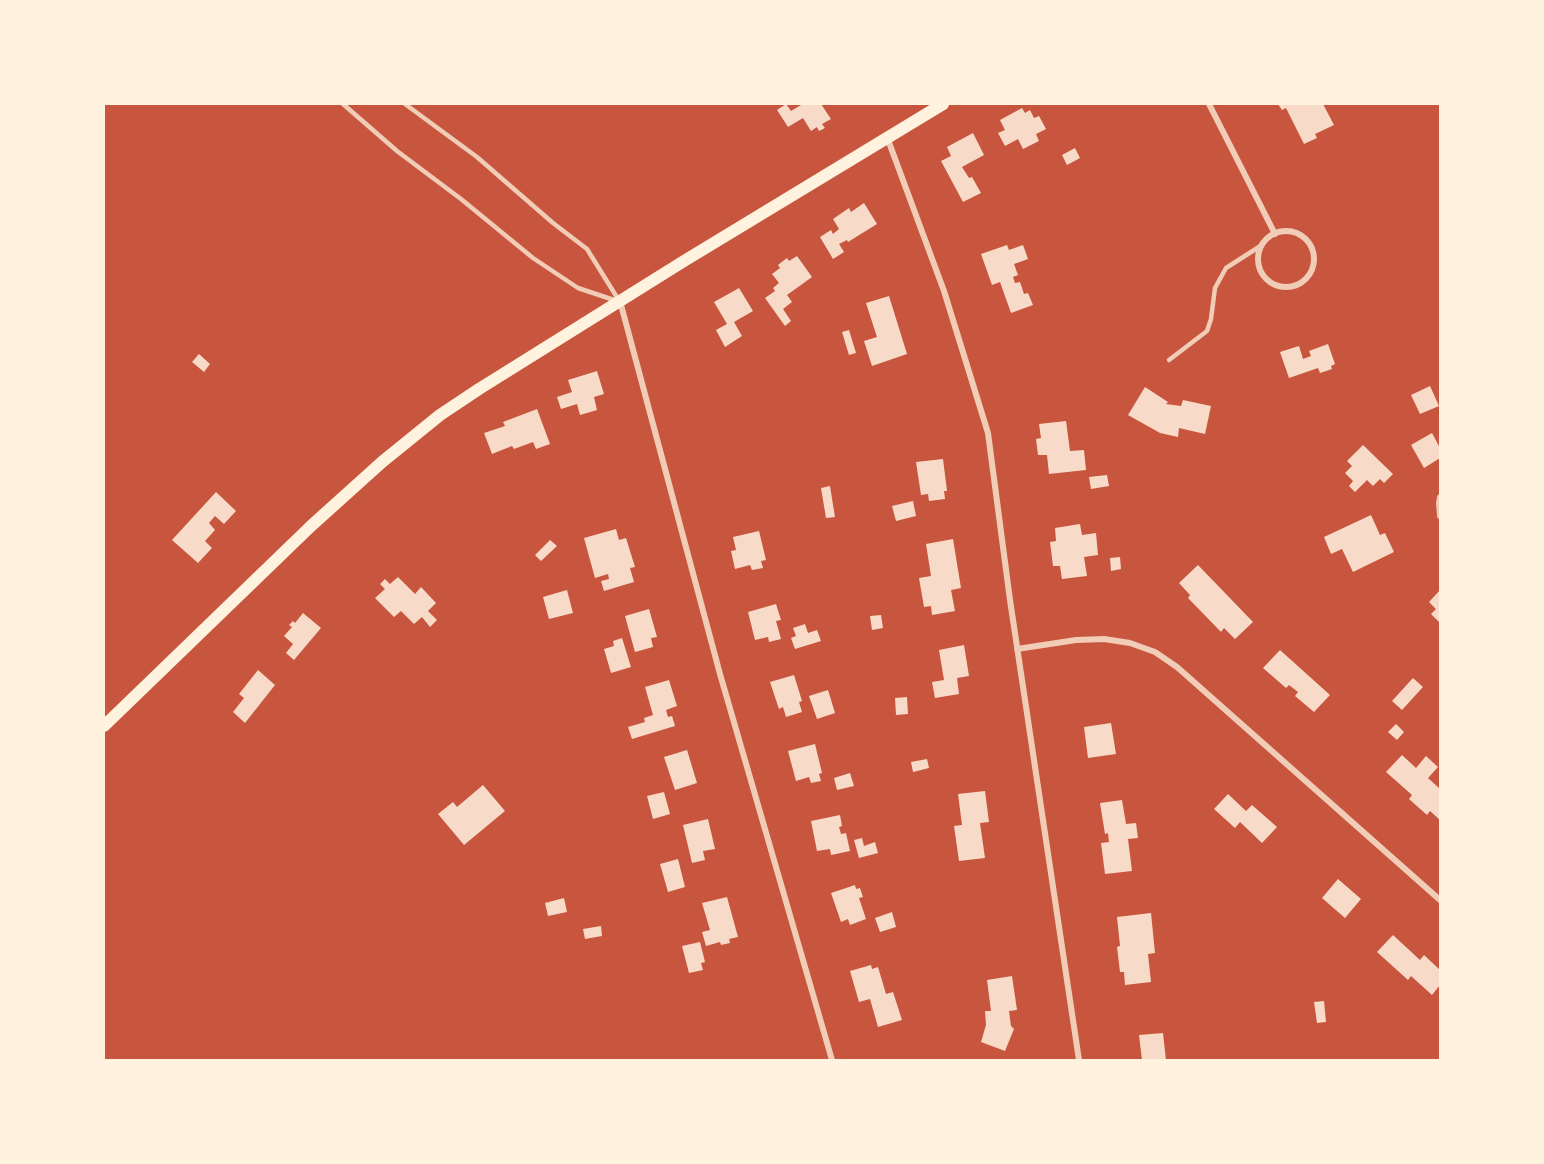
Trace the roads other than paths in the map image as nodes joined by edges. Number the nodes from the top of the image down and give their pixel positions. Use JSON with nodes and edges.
{"nodes":[{"id":1,"x":343,"y":104,"type":"edge"},
{"id":2,"x":405,"y":104,"type":"edge"},
{"id":3,"x":943,"y":104,"type":"edge"},
{"id":4,"x":1209,"y":104,"type":"edge"},
{"id":5,"x":887,"y":137,"type":"junction"},
{"id":6,"x":1275,"y":234,"type":"junction"},
{"id":7,"x":1262,"y":245,"type":"junction"},
{"id":8,"x":620,"y":302,"type":"junction"},
{"id":9,"x":1169,"y":360,"type":"dead end"},
{"id":10,"x":1440,"y":500,"type":"edge"},
{"id":11,"x":1440,"y":516,"type":"edge"},
{"id":12,"x":1017,"y":649,"type":"junction"},
{"id":13,"x":104,"y":726,"type":"edge"},
{"id":14,"x":1440,"y":900,"type":"edge"},
{"id":15,"x":832,"y":1060,"type":"edge"},
{"id":16,"x":1079,"y":1060,"type":"edge"}],
"edges":[{"from":1,"to":8,"type":"lane"},
{"from":2,"to":8,"type":"lane"},
{"from":3,"to":5,"type":"main road"},
{"from":4,"to":6,"type":"street"},
{"from":5,"to":8,"type":"main road"},
{"from":5,"to":12,"type":"street"},
{"from":6,"to":7,"type":"street"},
{"from":6,"to":7,"type":"street"},
{"from":7,"to":9,"type":"lane"},
{"from":8,"to":13,"type":"main road"},
{"from":8,"to":15,"type":"street"},
{"from":10,"to":11,"type":"street"},
{"from":12,"to":14,"type":"street"},
{"from":12,"to":16,"type":"street"}]}
